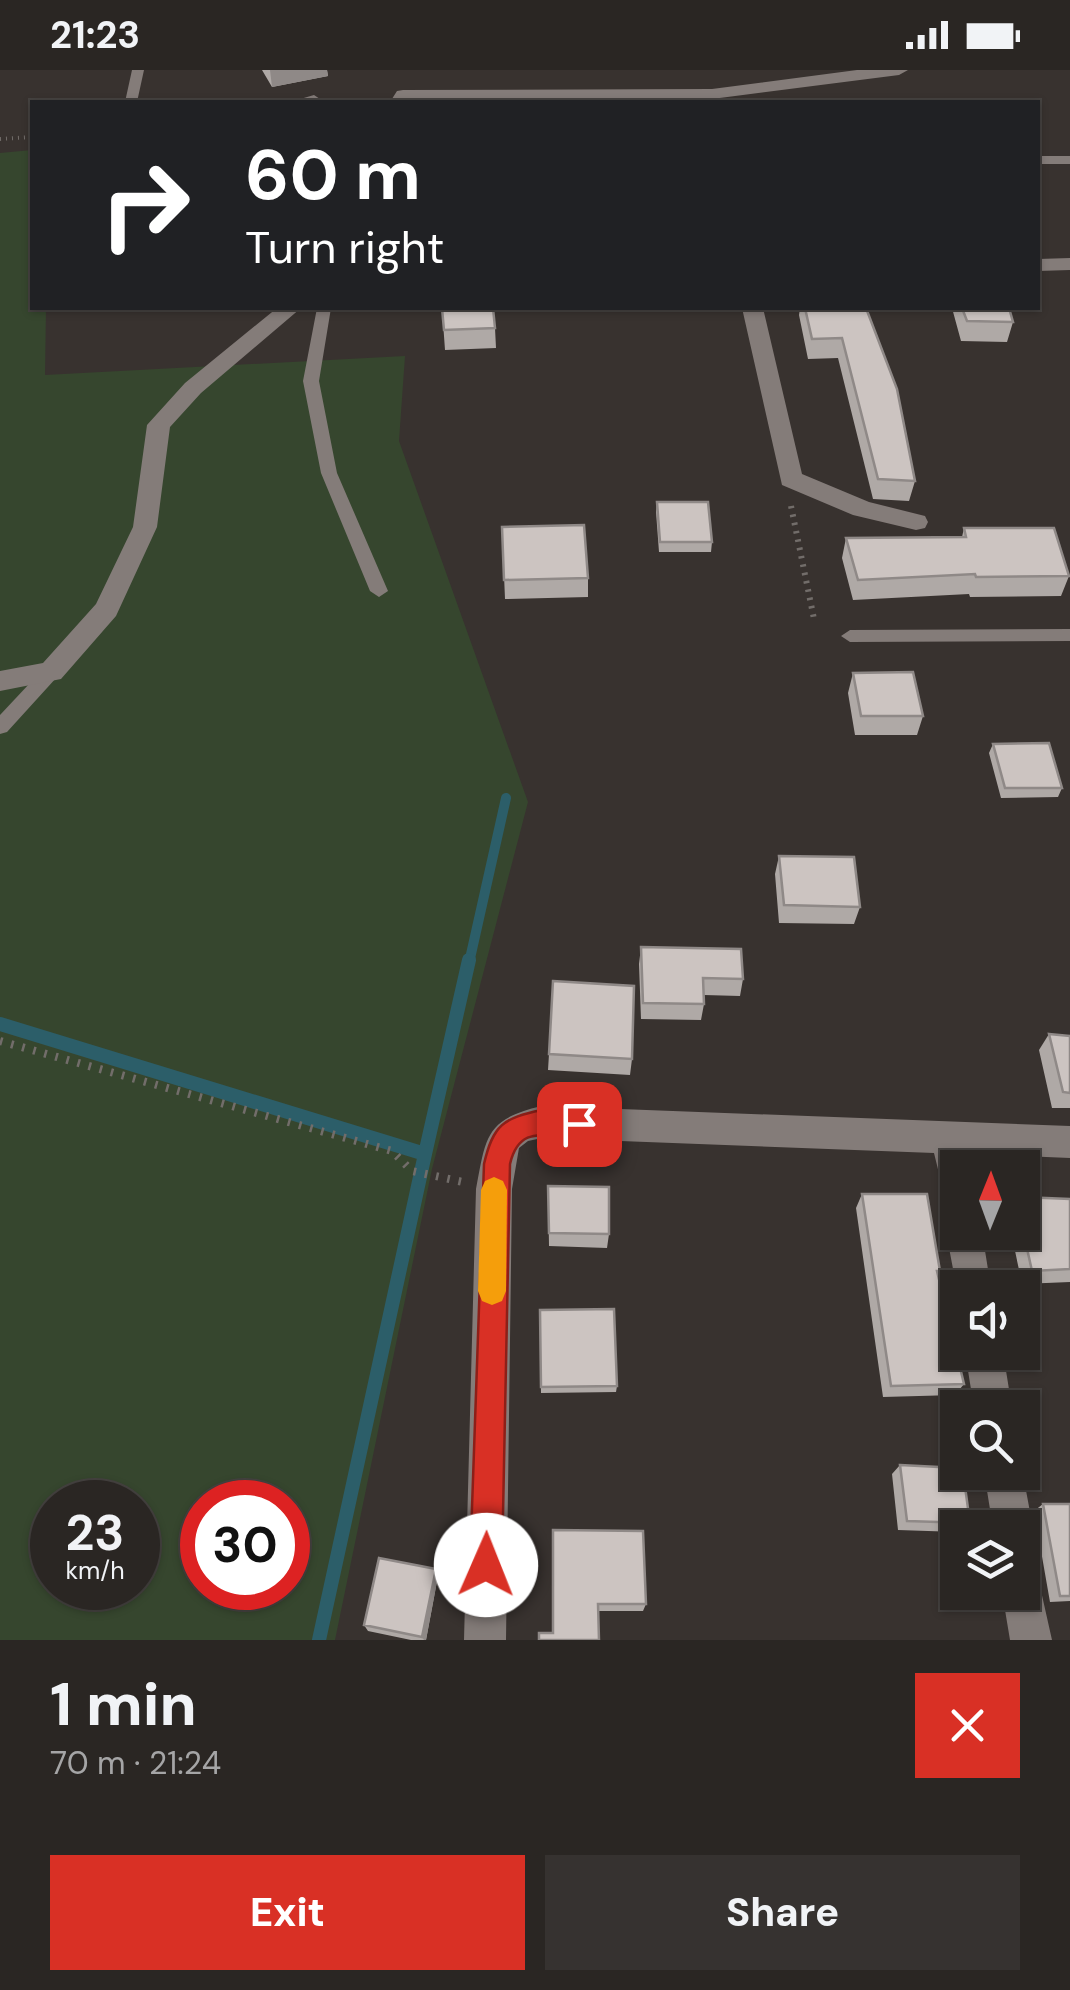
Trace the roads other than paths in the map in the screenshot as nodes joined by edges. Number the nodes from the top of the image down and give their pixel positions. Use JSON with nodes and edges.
{"nodes":[{"id":1,"x":138,"y":70,"type":"edge"},
{"id":2,"x":768,"y":70,"type":"edge"},
{"id":3,"x":899,"y":70,"type":"edge"},
{"id":4,"x":688,"y":74,"type":"edge"},
{"id":5,"x":457,"y":76,"type":"dead end"},
{"id":6,"x":314,"y":99,"type":"dead end"},
{"id":7,"x":131,"y":100,"type":"edge"},
{"id":8,"x":308,"y":100,"type":"edge"},
{"id":9,"x":400,"y":100,"type":"edge"},
{"id":10,"x":1040,"y":160,"type":"edge"},
{"id":11,"x":1070,"y":160,"type":"edge"},
{"id":12,"x":1070,"y":264,"type":"edge"},
{"id":13,"x":1040,"y":265,"type":"edge"},
{"id":14,"x":288,"y":310,"type":"edge"},
{"id":15,"x":324,"y":310,"type":"edge"},
{"id":16,"x":752,"y":310,"type":"edge"},
{"id":17,"x":916,"y":522,"type":"dead end"},
{"id":18,"x":380,"y":590,"type":"dead end"},
{"id":19,"x":850,"y":636,"type":"dead end"},
{"id":20,"x":1070,"y":636,"type":"edge"},
{"id":21,"x":52,"y":672,"type":"junction"},
{"id":22,"x":0,"y":681,"type":"edge"},
{"id":23,"x":0,"y":726,"type":"edge"},
{"id":24,"x":949,"y":1140,"type":"junction"},
{"id":25,"x":1070,"y":1142,"type":"edge"},
{"id":26,"x":951,"y":1150,"type":"edge"},
{"id":27,"x":1026,"y":1610,"type":"edge"},
{"id":28,"x":484,"y":1640,"type":"edge"},
{"id":29,"x":1031,"y":1640,"type":"edge"}],
"edges":[{"from":1,"to":7,"type":"lane"},
{"from":2,"to":4,"type":"street"},
{"from":3,"to":9,"type":"street"},
{"from":4,"to":5,"type":"street"},
{"from":6,"to":8,"type":"lane"},
{"from":10,"to":11,"type":"lane"},
{"from":12,"to":13,"type":"street"},
{"from":14,"to":21,"type":"street"},
{"from":15,"to":18,"type":"lane"},
{"from":16,"to":17,"type":"street"},
{"from":19,"to":20,"type":"lane"},
{"from":21,"to":22,"type":"street"},
{"from":21,"to":23,"type":"lane"},
{"from":24,"to":25,"type":"street"},
{"from":24,"to":26,"type":"street"},
{"from":24,"to":28,"type":"street"},
{"from":27,"to":29,"type":"street"}]}
